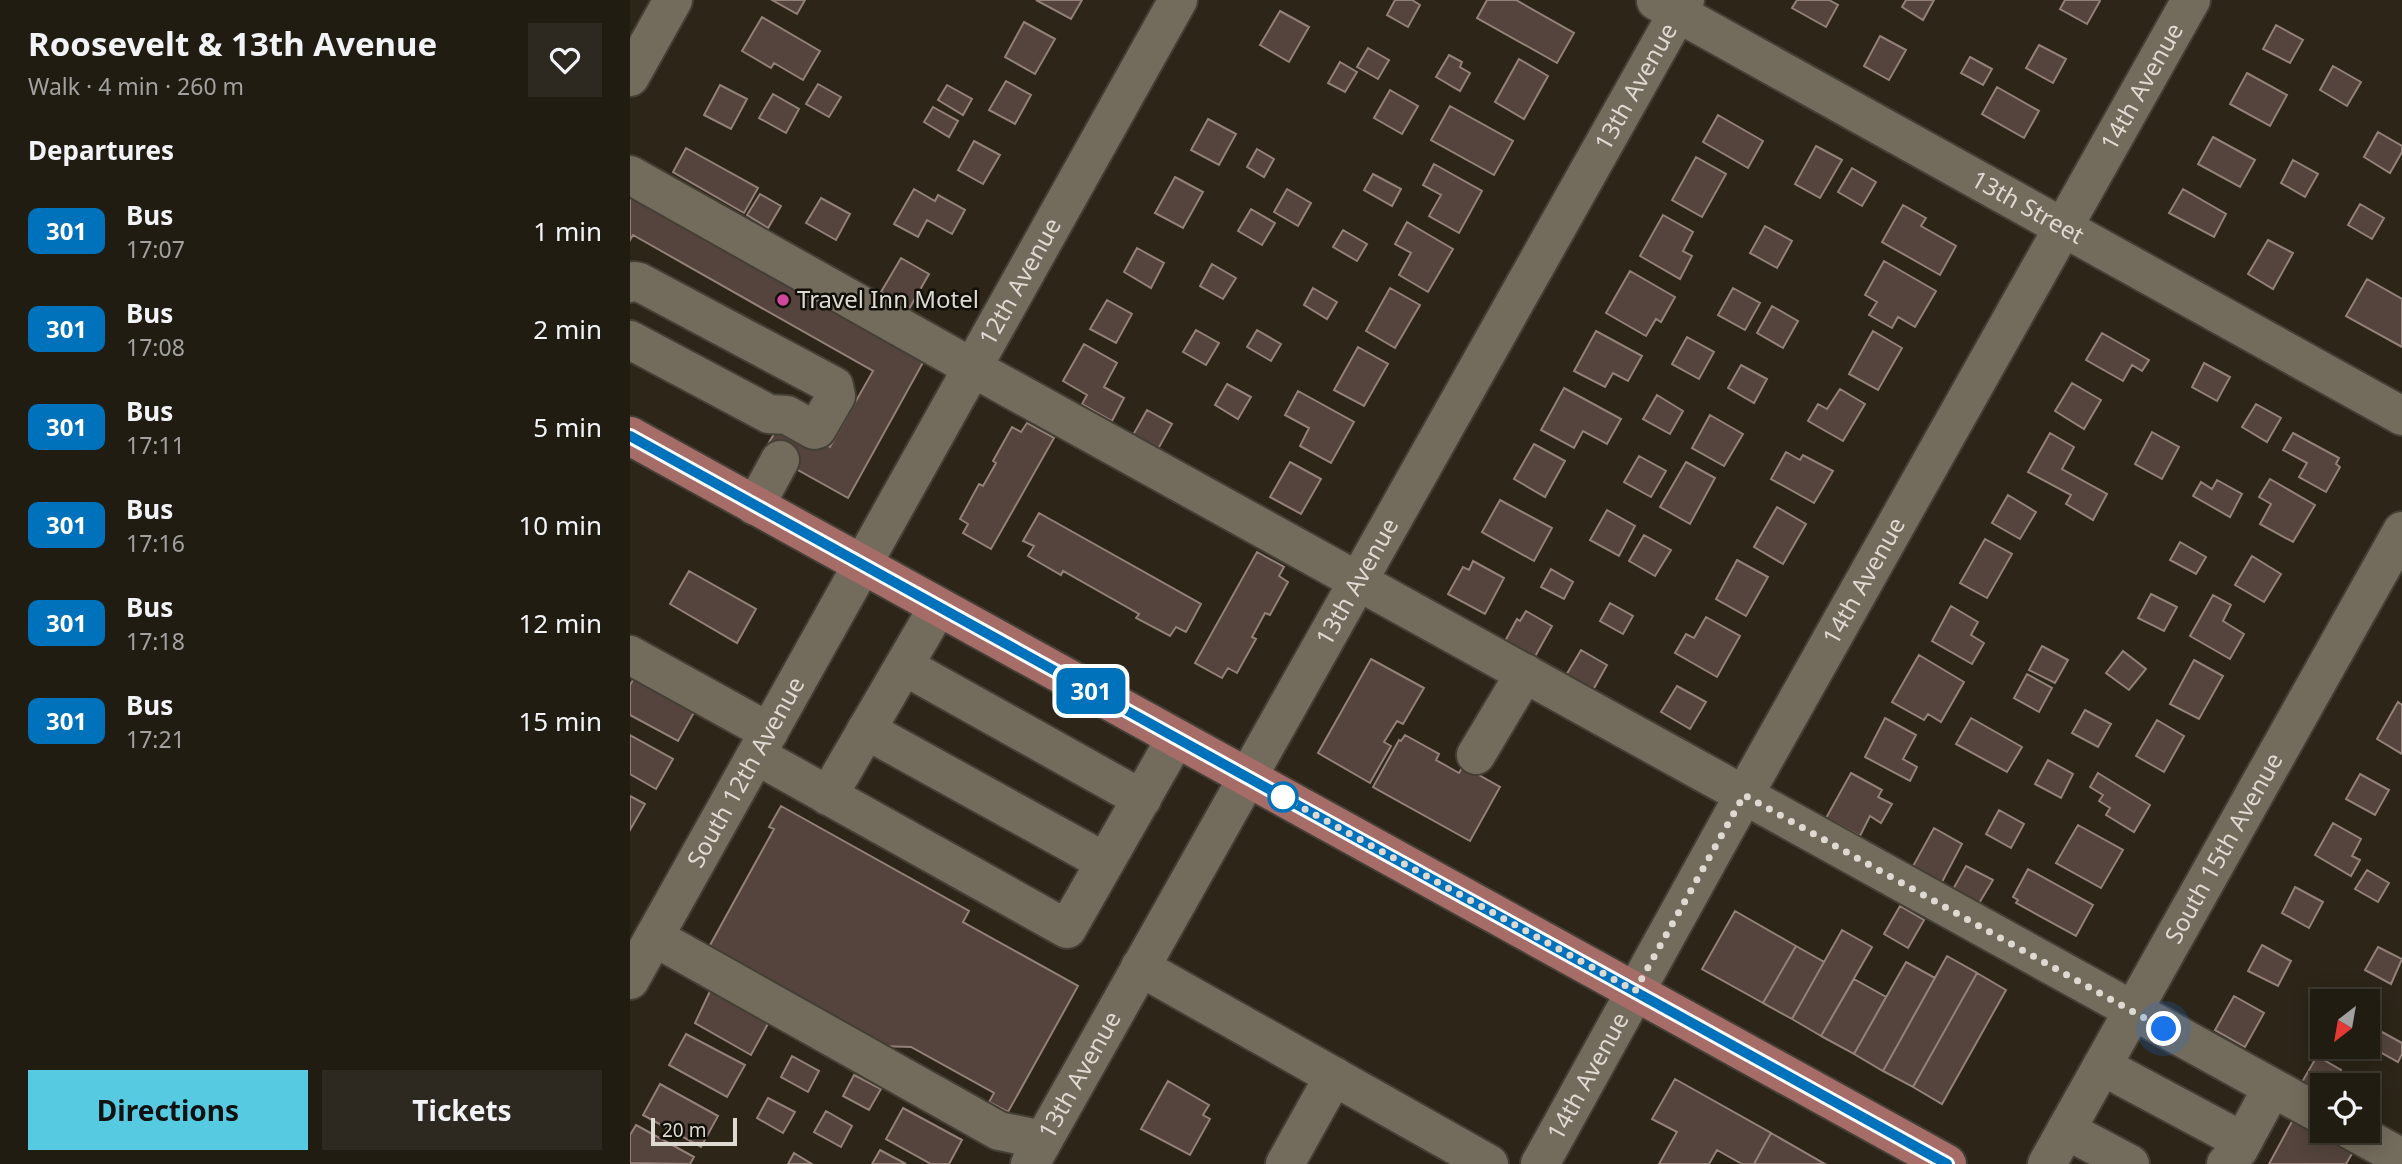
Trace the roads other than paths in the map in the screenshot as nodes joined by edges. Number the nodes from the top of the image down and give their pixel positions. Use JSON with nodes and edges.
{"nodes":[{"id":1,"x":673,"y":0,"type":"edge"},
{"id":2,"x":1178,"y":0,"type":"edge"},
{"id":3,"x":2191,"y":0,"type":"edge"},
{"id":4,"x":1672,"y":4,"type":"edge"},
{"id":5,"x":630,"y":77,"type":"edge"},
{"id":6,"x":630,"y":175,"type":"edge"},
{"id":7,"x":2062,"y":228,"type":"junction"},
{"id":8,"x":630,"y":283,"type":"edge"},
{"id":9,"x":630,"y":340,"type":"edge"},
{"id":10,"x":973,"y":368,"type":"junction"},
{"id":11,"x":2402,"y":416,"type":"edge"},
{"id":12,"x":630,"y":436,"type":"edge"},
{"id":13,"x":793,"y":437,"type":"junction"},
{"id":14,"x":755,"y":506,"type":"junction"},
{"id":15,"x":2402,"y":531,"type":"edge"},
{"id":16,"x":863,"y":565,"type":"junction"},
{"id":17,"x":1357,"y":580,"type":"junction"},
{"id":18,"x":938,"y":607,"type":"junction"},
{"id":19,"x":630,"y":654,"type":"edge"},
{"id":20,"x":904,"y":666,"type":"junction"},
{"id":21,"x":1525,"y":673,"type":"junction"},
{"id":22,"x":866,"y":730,"type":"junction"},
{"id":23,"x":1177,"y":738,"type":"junction"},
{"id":24,"x":763,"y":744,"type":"junction"},
{"id":25,"x":1476,"y":755,"type":"dead end"},
{"id":26,"x":1246,"y":777,"type":"junction"},
{"id":27,"x":1744,"y":795,"type":"junction"},
{"id":28,"x":828,"y":796,"type":"junction"},
{"id":29,"x":1142,"y":799,"type":"junction"},
{"id":30,"x":1105,"y":862,"type":"junction"},
{"id":31,"x":654,"y":937,"type":"junction"},
{"id":32,"x":1140,"y":967,"type":"junction"},
{"id":33,"x":630,"y":980,"type":"edge"},
{"id":34,"x":1635,"y":991,"type":"junction"},
{"id":35,"x":2132,"y":1012,"type":"junction"},
{"id":36,"x":2102,"y":1066,"type":"junction"},
{"id":37,"x":1334,"y":1076,"type":"junction"},
{"id":38,"x":2272,"y":1088,"type":"junction"},
{"id":39,"x":2310,"y":1109,"type":"edge"},
{"id":40,"x":2066,"y":1130,"type":"junction"},
{"id":41,"x":2375,"y":1143,"type":"edge"},
{"id":42,"x":1037,"y":1152,"type":"edge"},
{"id":43,"x":2234,"y":1153,"type":"edge"},
{"id":44,"x":2402,"y":1158,"type":"edge"},
{"id":45,"x":1284,"y":1164,"type":"edge"},
{"id":46,"x":1489,"y":1164,"type":"edge"},
{"id":47,"x":1540,"y":1164,"type":"edge"},
{"id":48,"x":1947,"y":1164,"type":"edge"},
{"id":49,"x":2047,"y":1164,"type":"edge"},
{"id":50,"x":2130,"y":1164,"type":"edge"}],
"edges":[{"from":1,"to":5,"type":"street"},
{"from":2,"to":10,"type":"street","name":"12th Avenue"},
{"from":3,"to":7,"type":"street","name":"14th Avenue"},
{"from":4,"to":7,"type":"street","name":"13th Street"},
{"from":4,"to":17,"type":"street","name":"13th Avenue"},
{"from":6,"to":10,"type":"street"},
{"from":7,"to":11,"type":"street","name":"13th Street"},
{"from":7,"to":27,"type":"street","name":"14th Avenue"},
{"from":8,"to":13,"type":"street"},
{"from":9,"to":13,"type":"street"},
{"from":10,"to":16,"type":"street","name":"12th Avenue"},
{"from":10,"to":17,"type":"street"},
{"from":12,"to":14,"type":"main road"},
{"from":13,"to":14,"type":"street"},
{"from":14,"to":16,"type":"main road"},
{"from":15,"to":35,"type":"street","name":"South 15th Avenue"},
{"from":16,"to":18,"type":"main road"},
{"from":16,"to":24,"type":"street","name":"South 12th Avenue"},
{"from":17,"to":21,"type":"street"},
{"from":17,"to":26,"type":"street","name":"13th Avenue"},
{"from":18,"to":20,"type":"street"},
{"from":18,"to":23,"type":"main road"},
{"from":19,"to":24,"type":"street"},
{"from":20,"to":22,"type":"street"},
{"from":20,"to":29,"type":"street"},
{"from":21,"to":25,"type":"street"},
{"from":21,"to":27,"type":"street"},
{"from":22,"to":28,"type":"street"},
{"from":22,"to":30,"type":"street"},
{"from":23,"to":26,"type":"main road"},
{"from":23,"to":29,"type":"street"},
{"from":24,"to":28,"type":"street"},
{"from":24,"to":31,"type":"street","name":"South 12th Avenue"},
{"from":26,"to":32,"type":"street","name":"13th Avenue"},
{"from":26,"to":34,"type":"main road"},
{"from":27,"to":34,"type":"street","name":"14th Avenue"},
{"from":27,"to":35,"type":"street"},
{"from":28,"to":30,"type":"street"},
{"from":29,"to":30,"type":"street"},
{"from":31,"to":33,"type":"street","name":"South 12th Avenue"},
{"from":31,"to":42,"type":"street"},
{"from":32,"to":37,"type":"street"},
{"from":32,"to":42,"type":"street","name":"13th Avenue"},
{"from":34,"to":47,"type":"street","name":"14th Avenue"},
{"from":34,"to":48,"type":"main road"},
{"from":35,"to":36,"type":"street","name":"South 15th Avenue"},
{"from":35,"to":38,"type":"street"},
{"from":36,"to":40,"type":"street","name":"South 15th Avenue"},
{"from":36,"to":43,"type":"street"},
{"from":37,"to":45,"type":"street"},
{"from":37,"to":46,"type":"street"},
{"from":38,"to":39,"type":"street"},
{"from":38,"to":43,"type":"street"},
{"from":40,"to":49,"type":"street","name":"South 15th Avenue"},
{"from":40,"to":50,"type":"street"},
{"from":41,"to":44,"type":"street"}]}
